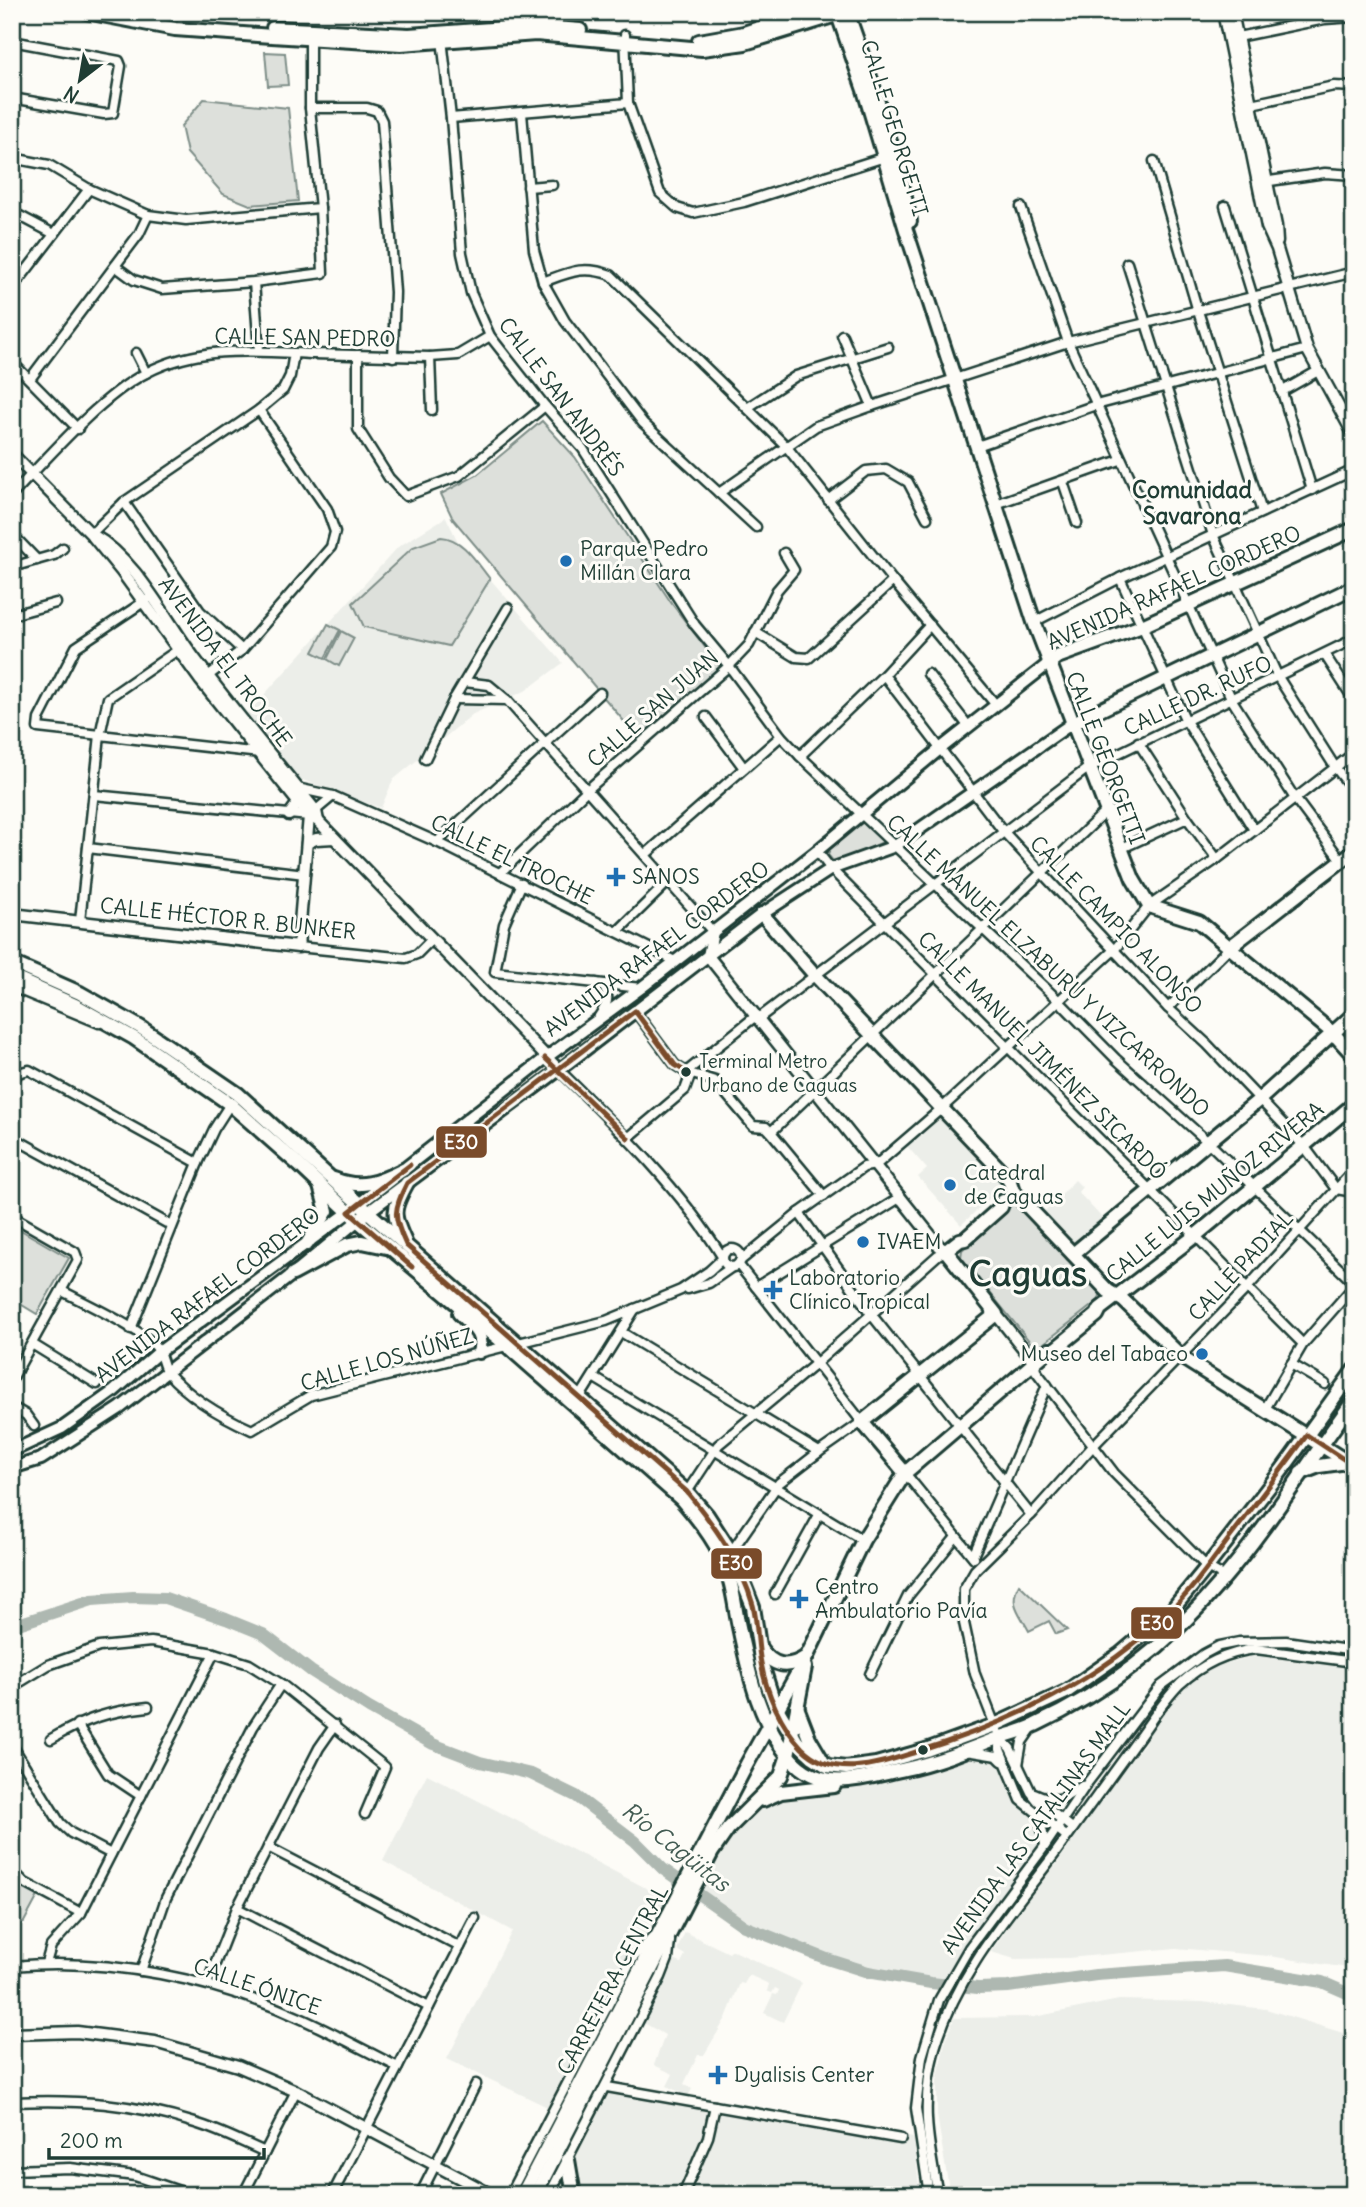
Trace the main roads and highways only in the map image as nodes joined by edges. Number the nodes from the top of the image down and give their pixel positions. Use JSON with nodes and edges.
{"nodes":[{"id":1,"x":86,"y":12,"type":"edge"},
{"id":2,"x":128,"y":12,"type":"edge"},
{"id":3,"x":800,"y":13,"type":"edge"},
{"id":4,"x":842,"y":13,"type":"edge"},
{"id":5,"x":156,"y":21,"type":"junction"},
{"id":6,"x":625,"y":39,"type":"junction"},
{"id":7,"x":1354,"y":529,"type":"edge"},
{"id":8,"x":1354,"y":587,"type":"edge"},
{"id":9,"x":1048,"y":664,"type":"junction"},
{"id":10,"x":1071,"y":724,"type":"junction"},
{"id":11,"x":1354,"y":850,"type":"edge"},
{"id":12,"x":762,"y":915,"type":"junction"},
{"id":13,"x":1230,"y":947,"type":"junction"},
{"id":14,"x":12,"y":962,"type":"edge"},
{"id":15,"x":12,"y":977,"type":"edge"},
{"id":16,"x":1354,"y":1014,"type":"edge"},
{"id":17,"x":1334,"y":1034,"type":"junction"},
{"id":18,"x":1354,"y":1056,"type":"edge"},
{"id":19,"x":1354,"y":1104,"type":"edge"},
{"id":20,"x":283,"y":1142,"type":"junction"},
{"id":21,"x":405,"y":1177,"type":"junction"},
{"id":22,"x":324,"y":1180,"type":"junction"},
{"id":23,"x":1013,"y":1191,"type":"junction"},
{"id":24,"x":358,"y":1212,"type":"junction"},
{"id":25,"x":307,"y":1244,"type":"junction"},
{"id":26,"x":407,"y":1245,"type":"junction"},
{"id":27,"x":389,"y":1247,"type":"junction"},
{"id":28,"x":1073,"y":1254,"type":"junction"},
{"id":29,"x":293,"y":1273,"type":"junction"},
{"id":30,"x":428,"y":1274,"type":"junction"},
{"id":31,"x":1116,"y":1297,"type":"junction"},
{"id":32,"x":512,"y":1344,"type":"junction"},
{"id":33,"x":479,"y":1352,"type":"road end"},
{"id":34,"x":1354,"y":1370,"type":"edge"},
{"id":35,"x":1354,"y":1400,"type":"edge"},
{"id":36,"x":62,"y":1428,"type":"junction"},
{"id":37,"x":1307,"y":1435,"type":"junction"},
{"id":38,"x":1320,"y":1446,"type":"junction"},
{"id":39,"x":12,"y":1454,"type":"edge"},
{"id":40,"x":41,"y":1459,"type":"junction"},
{"id":41,"x":1351,"y":1464,"type":"edge"},
{"id":42,"x":12,"y":1468,"type":"edge"},
{"id":43,"x":905,"y":1473,"type":"junction"},
{"id":44,"x":1301,"y":1473,"type":"junction"},
{"id":45,"x":759,"y":1646,"type":"junction"},
{"id":46,"x":807,"y":1657,"type":"junction"},
{"id":47,"x":758,"y":1700,"type":"junction"},
{"id":48,"x":797,"y":1707,"type":"junction"},
{"id":49,"x":778,"y":1709,"type":"junction"},
{"id":50,"x":769,"y":1726,"type":"junction"},
{"id":51,"x":998,"y":1731,"type":"junction"},
{"id":52,"x":792,"y":1735,"type":"junction"},
{"id":53,"x":788,"y":1755,"type":"junction"},
{"id":54,"x":752,"y":1756,"type":"junction"},
{"id":55,"x":827,"y":1766,"type":"junction"},
{"id":56,"x":850,"y":1781,"type":"junction"},
{"id":57,"x":745,"y":1811,"type":"junction"},
{"id":58,"x":708,"y":1850,"type":"junction"},
{"id":59,"x":672,"y":1920,"type":"junction"},
{"id":60,"x":656,"y":1990,"type":"road end"},
{"id":61,"x":639,"y":1995,"type":"junction"},
{"id":62,"x":568,"y":2160,"type":"road end"},
{"id":63,"x":522,"y":2195,"type":"edge"},
{"id":64,"x":535,"y":2195,"type":"edge"},
{"id":65,"x":574,"y":2195,"type":"edge"}],
"edges":[{"from":1,"to":5,"type":"main road"},
{"from":2,"to":5,"type":"main road"},
{"from":3,"to":6,"type":"main road"},
{"from":4,"to":6,"type":"main road"},
{"from":4,"to":9,"type":"main road","name":"CALLE GEORGETTI"},
{"from":5,"to":6,"type":"main road"},
{"from":7,"to":9,"type":"main road","name":"AVENIDA RAFAEL CORDERO"},
{"from":8,"to":10,"type":"main road"},
{"from":9,"to":10,"type":"main road","name":"CALLE GEORGETTI"},
{"from":9,"to":21,"type":"main road","name":"AVENIDA RAFAEL CORDERO"},
{"from":10,"to":12,"type":"main road","name":"AVENIDA RAFAEL CORDERO"},
{"from":10,"to":13,"type":"main road","name":"CALLE GEORGETTI"},
{"from":11,"to":13,"type":"main road"},
{"from":12,"to":21,"type":"main road","name":"AVENIDA RAFAEL CORDERO"},
{"from":12,"to":23,"type":"main road"},
{"from":13,"to":17,"type":"main road"},
{"from":14,"to":20,"type":"main road"},
{"from":15,"to":20,"type":"main road"},
{"from":16,"to":17,"type":"main road"},
{"from":17,"to":18,"type":"main road"},
{"from":17,"to":28,"type":"main road"},
{"from":19,"to":31,"type":"main road","name":"CALLE LUIS MUÑOZ RIVERA"},
{"from":20,"to":22,"type":"main road"},
{"from":21,"to":22,"type":"main road"},
{"from":21,"to":24,"type":"main road","name":"AVENIDA RAFAEL CORDERO"},
{"from":21,"to":26,"type":"main road"},
{"from":22,"to":24,"type":"main road"},
{"from":22,"to":25,"type":"main road"},
{"from":23,"to":28,"type":"main road"},
{"from":23,"to":43,"type":"main road"},
{"from":24,"to":25,"type":"main road","name":"AVENIDA RAFAEL CORDERO"},
{"from":24,"to":26,"type":"main road"},
{"from":24,"to":27,"type":"main road"},
{"from":24,"to":29,"type":"main road","name":"AVENIDA RAFAEL CORDERO"},
{"from":25,"to":36,"type":"main road","name":"AVENIDA RAFAEL CORDERO"},
{"from":26,"to":30,"type":"main road"},
{"from":27,"to":29,"type":"main road"},
{"from":27,"to":30,"type":"main road"},
{"from":28,"to":31,"type":"main road"},
{"from":29,"to":40,"type":"main road","name":"AVENIDA RAFAEL CORDERO"},
{"from":30,"to":32,"type":"main road"},
{"from":30,"to":33,"type":"main road"},
{"from":31,"to":37,"type":"main road"},
{"from":31,"to":43,"type":"main road","name":"CALLE LUIS MUÑOZ RIVERA"},
{"from":32,"to":45,"type":"main road"},
{"from":32,"to":47,"type":"main road"},
{"from":34,"to":37,"type":"main road"},
{"from":35,"to":38,"type":"main road"},
{"from":36,"to":39,"type":"main road","name":"AVENIDA RAFAEL CORDERO"},
{"from":36,"to":40,"type":"main road"},
{"from":37,"to":38,"type":"main road"},
{"from":37,"to":51,"type":"main road"},
{"from":38,"to":41,"type":"main road"},
{"from":38,"to":44,"type":"main road"},
{"from":39,"to":40,"type":"main road"},
{"from":40,"to":42,"type":"main road","name":"AVENIDA RAFAEL CORDERO"},
{"from":41,"to":44,"type":"main road"},
{"from":43,"to":46,"type":"main road","name":"CALLE LUIS MUÑOZ RIVERA"},
{"from":44,"to":51,"type":"main road"},
{"from":45,"to":46,"type":"main road"},
{"from":45,"to":49,"type":"main road"},
{"from":46,"to":48,"type":"main road","name":"CARRETERA CENTRAL"},
{"from":46,"to":49,"type":"main road","name":"CARRETERA CENTRAL"},
{"from":47,"to":50,"type":"main road"},
{"from":47,"to":54,"type":"main road"},
{"from":48,"to":52,"type":"main road","name":"CARRETERA CENTRAL"},
{"from":48,"to":55,"type":"main road"},
{"from":49,"to":50,"type":"main road","name":"CARRETERA CENTRAL"},
{"from":49,"to":52,"type":"main road"},
{"from":50,"to":53,"type":"main road"},
{"from":50,"to":54,"type":"main road","name":"CARRETERA CENTRAL"},
{"from":51,"to":55,"type":"main road"},
{"from":51,"to":56,"type":"main road"},
{"from":52,"to":53,"type":"main road","name":"CARRETERA CENTRAL"},
{"from":52,"to":55,"type":"main road"},
{"from":53,"to":56,"type":"main road"},
{"from":53,"to":57,"type":"main road","name":"CARRETERA CENTRAL"},
{"from":54,"to":58,"type":"main road","name":"CARRETERA CENTRAL"},
{"from":56,"to":57,"type":"main road"},
{"from":57,"to":58,"type":"main road","name":"CARRETERA CENTRAL"},
{"from":58,"to":59,"type":"main road","name":"CARRETERA CENTRAL"},
{"from":59,"to":61,"type":"main road","name":"CARRETERA CENTRAL"},
{"from":59,"to":63,"type":"main road","name":"CARRETERA CENTRAL"},
{"from":60,"to":61,"type":"main road"},
{"from":61,"to":64,"type":"main road","name":"CARRETERA CENTRAL"},
{"from":62,"to":65,"type":"main road"}]}
